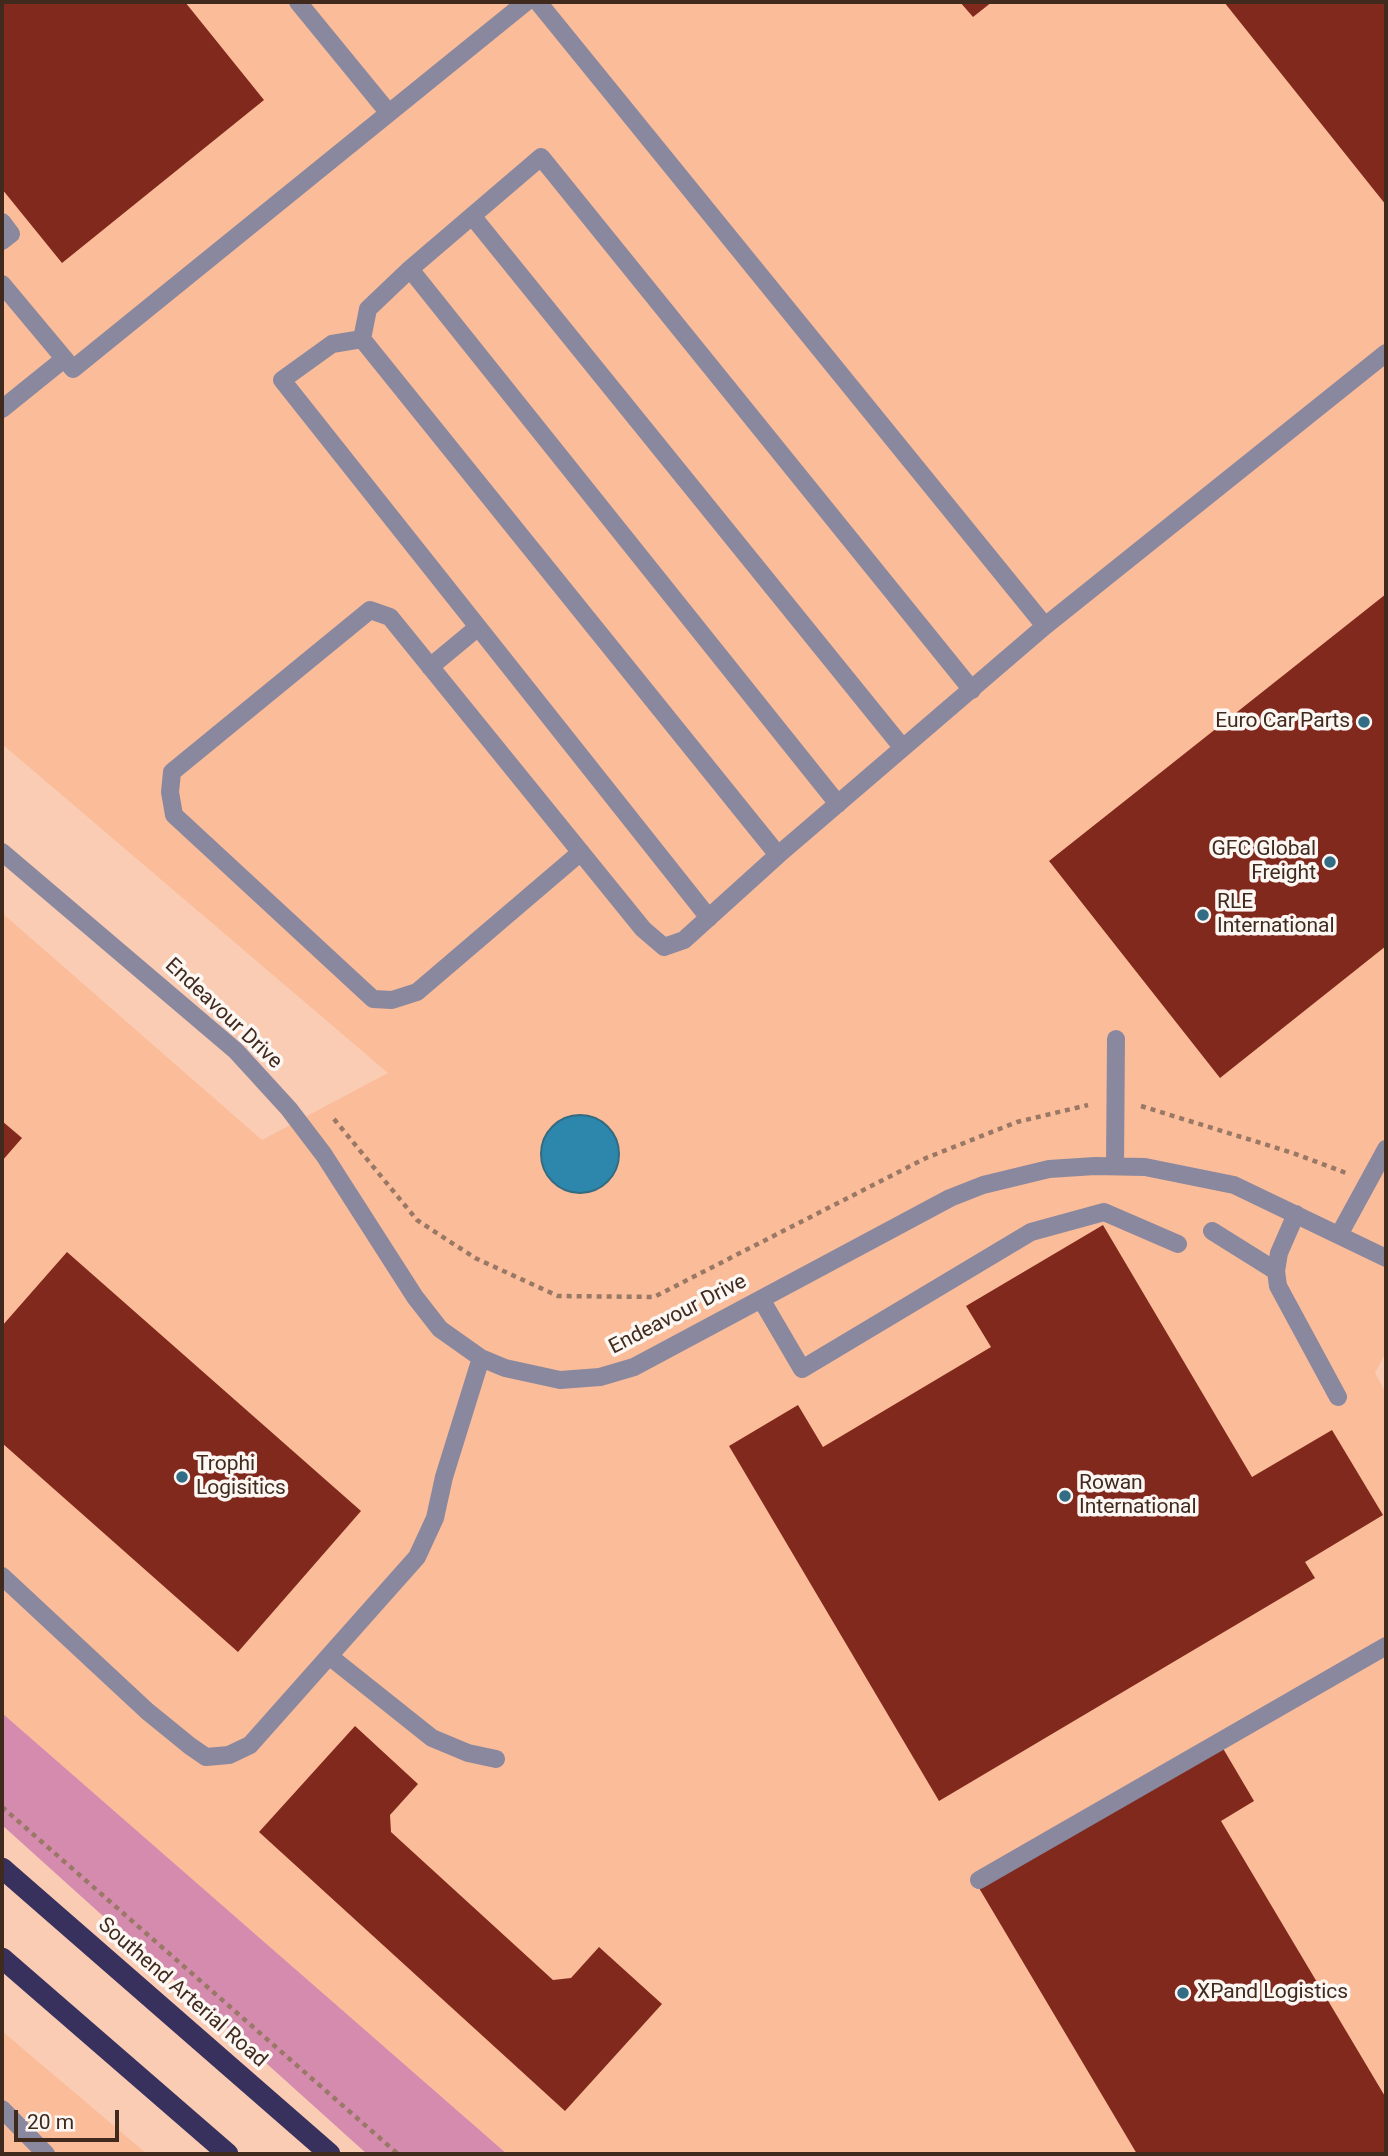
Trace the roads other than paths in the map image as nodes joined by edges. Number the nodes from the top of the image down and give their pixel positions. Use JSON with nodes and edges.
{"nodes":[{"id":1,"x":298,"y":2,"type":"edge"},
{"id":2,"x":538,"y":2,"type":"edge"},
{"id":3,"x":519,"y":4,"type":"edge"},
{"id":4,"x":388,"y":112,"type":"junction"},
{"id":5,"x":473,"y":217,"type":"junction"},
{"id":6,"x":2,"y":222,"type":"edge"},
{"id":7,"x":2,"y":241,"type":"edge"},
{"id":8,"x":410,"y":269,"type":"junction"},
{"id":9,"x":2,"y":284,"type":"edge"},
{"id":10,"x":362,"y":339,"type":"junction"},
{"id":11,"x":1386,"y":353,"type":"edge"},
{"id":12,"x":64,"y":359,"type":"junction"},
{"id":13,"x":2,"y":409,"type":"edge"},
{"id":14,"x":1045,"y":626,"type":"junction"},
{"id":15,"x":477,"y":628,"type":"junction"},
{"id":16,"x":430,"y":667,"type":"junction"},
{"id":17,"x":972,"y":690,"type":"junction"},
{"id":18,"x":902,"y":747,"type":"junction"},
{"id":19,"x":838,"y":804,"type":"junction"},
{"id":20,"x":2,"y":852,"type":"edge"},
{"id":21,"x":581,"y":852,"type":"junction"},
{"id":22,"x":778,"y":855,"type":"junction"},
{"id":23,"x":709,"y":918,"type":"junction"},
{"id":24,"x":1116,"y":1040,"type":"dead end"},
{"id":25,"x":1386,"y":1149,"type":"edge"},
{"id":26,"x":1115,"y":1166,"type":"junction"},
{"id":27,"x":1296,"y":1214,"type":"junction"},
{"id":28,"x":1212,"y":1231,"type":"dead end"},
{"id":29,"x":1339,"y":1235,"type":"junction"},
{"id":30,"x":1178,"y":1244,"type":"dead end"},
{"id":31,"x":1386,"y":1258,"type":"edge"},
{"id":32,"x":1276,"y":1271,"type":"junction"},
{"id":33,"x":761,"y":1299,"type":"junction"},
{"id":34,"x":481,"y":1358,"type":"junction"},
{"id":35,"x":1338,"y":1397,"type":"dead end"},
{"id":36,"x":2,"y":1576,"type":"edge"},
{"id":37,"x":1380,"y":1649,"type":"edge"},
{"id":38,"x":329,"y":1656,"type":"junction"},
{"id":39,"x":496,"y":1759,"type":"dead end"},
{"id":40,"x":2,"y":1868,"type":"edge"},
{"id":41,"x":979,"y":1880,"type":"dead end"},
{"id":42,"x":2,"y":1958,"type":"edge"},
{"id":43,"x":2,"y":2109,"type":"edge"},
{"id":44,"x":46,"y":2154,"type":"edge"},
{"id":45,"x":225,"y":2154,"type":"edge"},
{"id":46,"x":330,"y":2154,"type":"edge"}],
"edges":[{"from":1,"to":4,"type":"street"},
{"from":2,"to":14,"type":"street"},
{"from":3,"to":4,"type":"street"},
{"from":4,"to":12,"type":"street"},
{"from":5,"to":8,"type":"street"},
{"from":5,"to":17,"type":"street"},
{"from":5,"to":18,"type":"street"},
{"from":6,"to":7,"type":"street"},
{"from":8,"to":10,"type":"street"},
{"from":8,"to":19,"type":"street"},
{"from":9,"to":12,"type":"street"},
{"from":10,"to":15,"type":"street"},
{"from":10,"to":22,"type":"street"},
{"from":11,"to":14,"type":"street"},
{"from":12,"to":13,"type":"street"},
{"from":14,"to":17,"type":"street"},
{"from":15,"to":16,"type":"street"},
{"from":15,"to":23,"type":"street"},
{"from":16,"to":21,"type":"street"},
{"from":16,"to":21,"type":"street"},
{"from":17,"to":18,"type":"street"},
{"from":18,"to":19,"type":"street"},
{"from":19,"to":22,"type":"street"},
{"from":20,"to":34,"type":"street","name":"Endeavour Drive"},
{"from":21,"to":23,"type":"street"},
{"from":22,"to":23,"type":"street"},
{"from":24,"to":26,"type":"street"},
{"from":25,"to":29,"type":"street"},
{"from":26,"to":27,"type":"street","name":"Endeavour Drive"},
{"from":26,"to":33,"type":"street","name":"Endeavour Drive"},
{"from":27,"to":29,"type":"street","name":"Endeavour Drive"},
{"from":27,"to":32,"type":"street"},
{"from":28,"to":32,"type":"street"},
{"from":29,"to":31,"type":"street","name":"Endeavour Drive"},
{"from":30,"to":33,"type":"street"},
{"from":32,"to":35,"type":"street"},
{"from":33,"to":34,"type":"street","name":"Endeavour Drive"},
{"from":34,"to":38,"type":"street"},
{"from":36,"to":38,"type":"street"},
{"from":37,"to":41,"type":"street"},
{"from":38,"to":39,"type":"street"},
{"from":40,"to":46,"type":"highway","name":"Southend Arterial Road"},
{"from":42,"to":45,"type":"highway"},
{"from":43,"to":44,"type":"street"}]}
